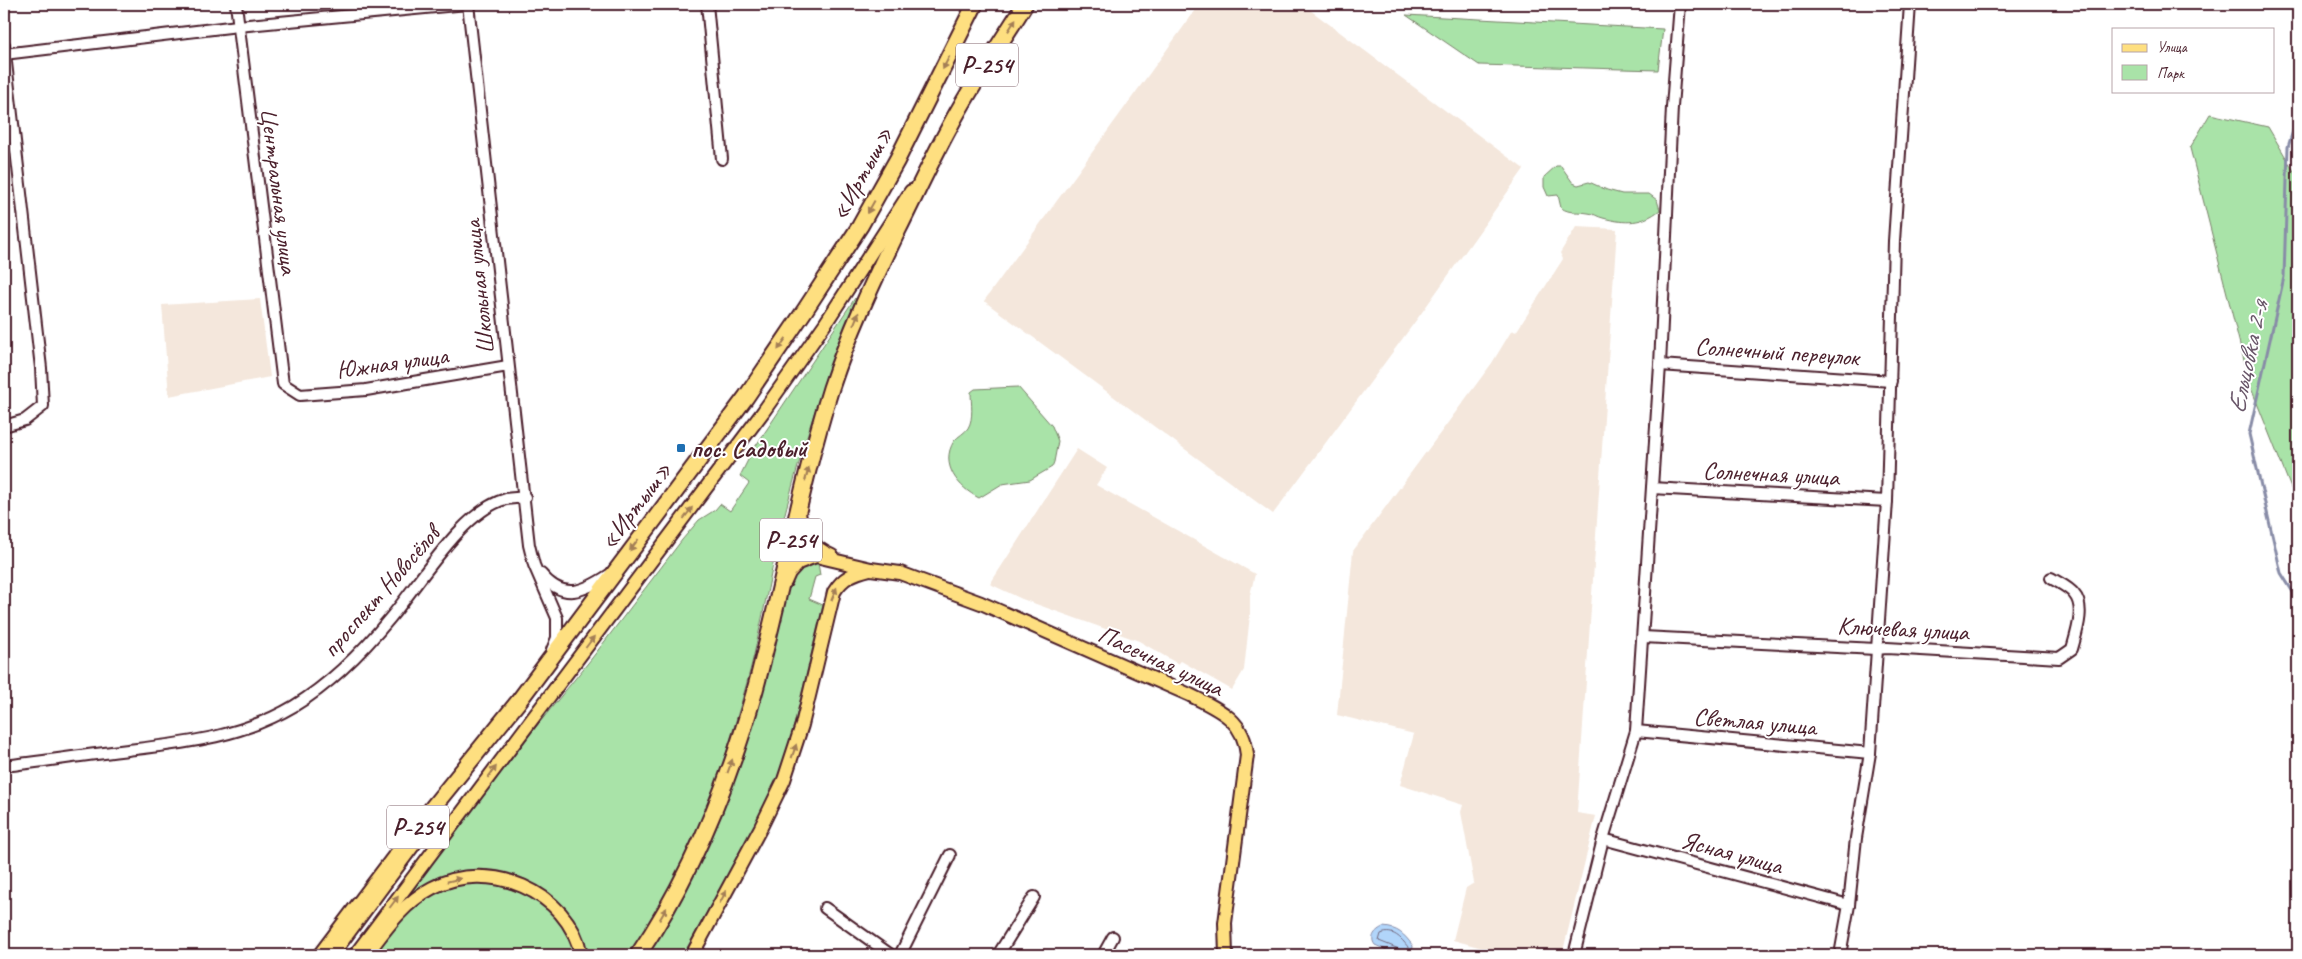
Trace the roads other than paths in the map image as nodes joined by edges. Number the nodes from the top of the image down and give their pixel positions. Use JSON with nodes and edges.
{"nodes":[{"id":1,"x":236,"y":4,"type":"edge"},
{"id":2,"x":468,"y":4,"type":"edge"},
{"id":3,"x":707,"y":4,"type":"edge"},
{"id":4,"x":975,"y":4,"type":"edge"},
{"id":5,"x":1025,"y":4,"type":"edge"},
{"id":6,"x":1680,"y":4,"type":"edge"},
{"id":7,"x":1910,"y":4,"type":"edge"},
{"id":8,"x":238,"y":26,"type":"junction"},
{"id":9,"x":4,"y":51,"type":"edge"},
{"id":10,"x":950,"y":126,"type":"junction"},
{"id":11,"x":722,"y":160,"type":"dead end"},
{"id":12,"x":1660,"y":364,"type":"junction"},
{"id":13,"x":508,"y":366,"type":"junction"},
{"id":14,"x":1891,"y":381,"type":"junction"},
{"id":15,"x":283,"y":384,"type":"joint"},
{"id":16,"x":4,"y":426,"type":"edge"},
{"id":17,"x":1652,"y":488,"type":"junction"},
{"id":18,"x":525,"y":497,"type":"junction"},
{"id":19,"x":1887,"y":501,"type":"junction"},
{"id":20,"x":800,"y":502,"type":"junction"},
{"id":21,"x":843,"y":561,"type":"junction"},
{"id":22,"x":534,"y":565,"type":"junction"},
{"id":23,"x":871,"y":569,"type":"junction"},
{"id":24,"x":615,"y":571,"type":"junction"},
{"id":25,"x":2051,"y":578,"type":"dead end"},
{"id":26,"x":1643,"y":637,"type":"junction"},
{"id":27,"x":1876,"y":649,"type":"junction"},
{"id":28,"x":544,"y":667,"type":"junction"},
{"id":29,"x":754,"y":693,"type":"junction"},
{"id":30,"x":518,"y":702,"type":"junction"},
{"id":31,"x":1636,"y":731,"type":"junction"},
{"id":32,"x":1870,"y":753,"type":"junction"},
{"id":33,"x":4,"y":766,"type":"edge"},
{"id":34,"x":1603,"y":839,"type":"junction"},
{"id":35,"x":950,"y":855,"type":"dead end"},
{"id":36,"x":1034,"y":897,"type":"dead end"},
{"id":37,"x":1849,"y":905,"type":"junction"},
{"id":38,"x":824,"y":908,"type":"dead end"},
{"id":39,"x":1113,"y":937,"type":"dead end"},
{"id":40,"x":321,"y":955,"type":"edge"},
{"id":41,"x":332,"y":955,"type":"edge"},
{"id":42,"x":355,"y":955,"type":"edge"},
{"id":43,"x":366,"y":955,"type":"edge"},
{"id":44,"x":581,"y":955,"type":"edge"},
{"id":45,"x":638,"y":955,"type":"edge"},
{"id":46,"x":692,"y":955,"type":"edge"},
{"id":47,"x":891,"y":955,"type":"edge"},
{"id":48,"x":900,"y":955,"type":"edge"},
{"id":49,"x":998,"y":955,"type":"edge"},
{"id":50,"x":1104,"y":955,"type":"edge"},
{"id":51,"x":1226,"y":955,"type":"edge"},
{"id":52,"x":1574,"y":955,"type":"edge"},
{"id":53,"x":1840,"y":955,"type":"edge"}],
"edges":[{"from":1,"to":8,"type":"street","name":"Центральная улица"},
{"from":2,"to":8,"type":"street"},
{"from":2,"to":13,"type":"street","name":"Школьная улица"},
{"from":3,"to":11,"type":"street"},
{"from":4,"to":24,"type":"highway","name":"«Иртыш»","number":"Р-254","one_way":true},
{"from":10,"to":5,"type":"highway","number":"Р-254","one_way":true},
{"from":6,"to":12,"type":"street"},
{"from":7,"to":14,"type":"street"},
{"from":8,"to":9,"type":"street"},
{"from":8,"to":15,"type":"street","name":"Центральная улица"},
{"from":9,"to":16,"type":"street"},
{"from":20,"to":10,"type":"highway","number":"Р-254","one_way":true},
{"from":42,"to":10,"type":"main road","one_way":true},
{"from":12,"to":14,"type":"street","name":"Солнечный переулок"},
{"from":12,"to":17,"type":"street"},
{"from":13,"to":15,"type":"street","name":"Южная улица"},
{"from":13,"to":18,"type":"street","name":"Школьная улица"},
{"from":14,"to":19,"type":"street"},
{"from":17,"to":19,"type":"street","name":"Солнечная улица"},
{"from":17,"to":26,"type":"street"},
{"from":18,"to":22,"type":"street","name":"Школьная улица"},
{"from":18,"to":33,"type":"street","name":"проспект Новосёлов"},
{"from":19,"to":27,"type":"street"},
{"from":20,"to":21,"type":"main road"},
{"from":20,"to":29,"type":"highway","number":"Р-254"},
{"from":21,"to":23,"type":"main road","name":"Пасечная улица"},
{"from":21,"to":29,"type":"main road"},
{"from":22,"to":24,"type":"street"},
{"from":22,"to":28,"type":"street","name":"Школьная улица"},
{"from":46,"to":23,"type":"main road","one_way":true},
{"from":23,"to":51,"type":"main road","name":"Пасечная улица"},
{"from":24,"to":28,"type":"highway","name":"«Иртыш»","number":"Р-254"},
{"from":25,"to":27,"type":"street","name":"Ключевая улица"},
{"from":26,"to":27,"type":"street","name":"Ключевая улица"},
{"from":26,"to":31,"type":"street"},
{"from":27,"to":32,"type":"street"},
{"from":28,"to":30,"type":"highway","name":"«Иртыш»","number":"Р-254"},
{"from":45,"to":29,"type":"highway","number":"Р-254","one_way":true},
{"from":30,"to":40,"type":"highway","name":"«Иртыш»","number":"Р-254"},
{"from":30,"to":41,"type":"main road"},
{"from":31,"to":32,"type":"street","name":"Светлая улица"},
{"from":31,"to":34,"type":"street"},
{"from":32,"to":37,"type":"street"},
{"from":34,"to":37,"type":"street","name":"Ясная улица"},
{"from":34,"to":52,"type":"street"},
{"from":35,"to":48,"type":"street"},
{"from":36,"to":49,"type":"street"},
{"from":37,"to":53,"type":"street"},
{"from":38,"to":47,"type":"street"},
{"from":39,"to":50,"type":"street"},
{"from":43,"to":44,"type":"main road","one_way":true}]}
